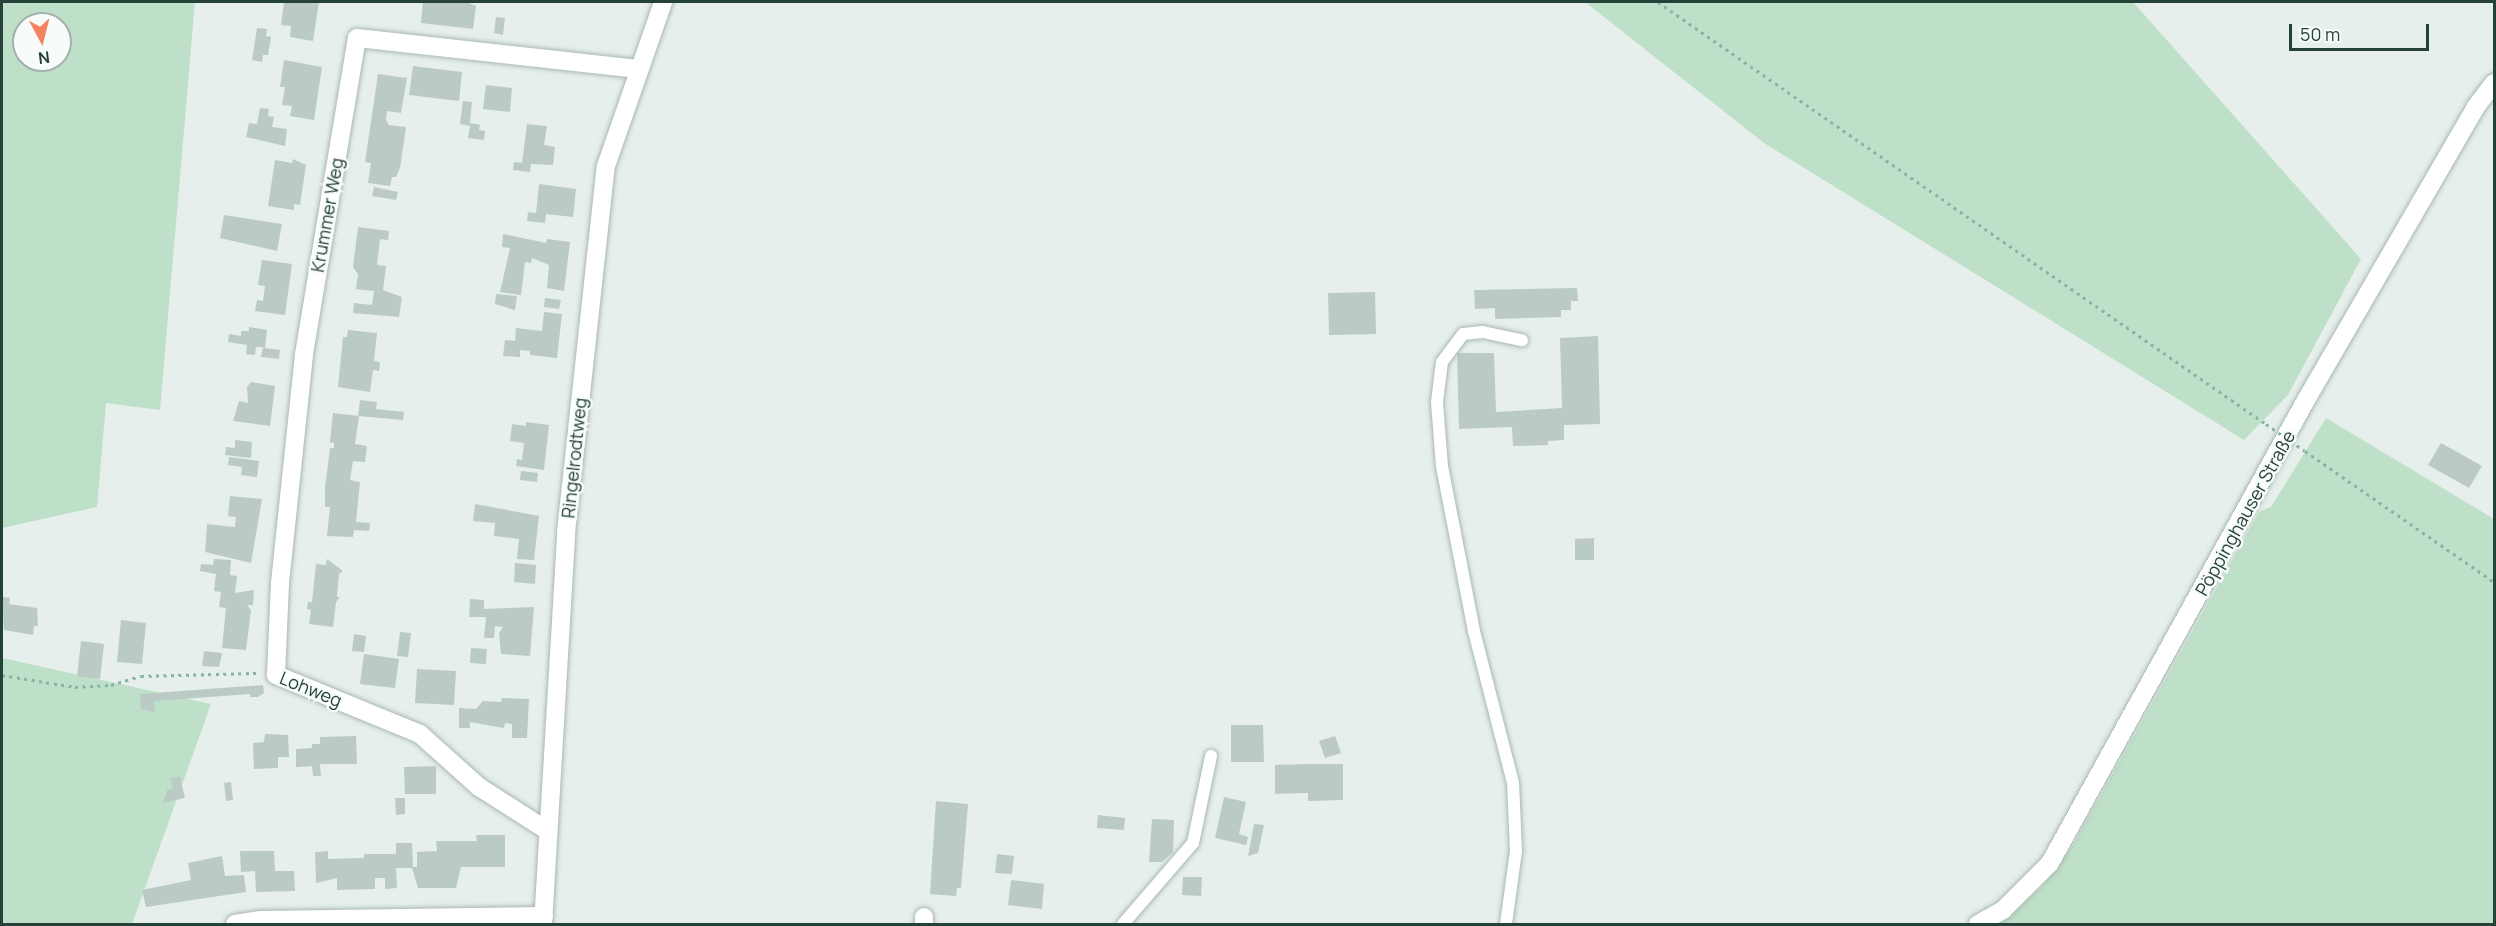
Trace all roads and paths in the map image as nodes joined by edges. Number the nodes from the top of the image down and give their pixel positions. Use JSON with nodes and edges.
{"nodes":[{"id":1,"x":663,"y":2,"type":"edge"},
{"id":2,"x":1658,"y":2,"type":"edge"},
{"id":3,"x":638,"y":69,"type":"junction"},
{"id":4,"x":2494,"y":83,"type":"edge"},
{"id":5,"x":1522,"y":340,"type":"dead end"},
{"id":6,"x":2494,"y":582,"type":"edge"},
{"id":7,"x":2,"y":675,"type":"edge"},
{"id":8,"x":276,"y":675,"type":"junction"},
{"id":9,"x":1211,"y":756,"type":"dead end"},
{"id":10,"x":548,"y":831,"type":"junction"},
{"id":11,"x":543,"y":920,"type":"edge"},
{"id":12,"x":235,"y":924,"type":"edge"},
{"id":13,"x":1123,"y":924,"type":"edge"},
{"id":14,"x":1506,"y":924,"type":"edge"},
{"id":15,"x":1978,"y":924,"type":"edge"}],
"edges":[{"from":1,"to":3,"type":"street","name":"Ringelrodtweg"},
{"from":2,"to":6,"type":"path","bridge":true},
{"from":3,"to":8,"type":"street","name":"Krummer Weg"},
{"from":3,"to":10,"type":"street","name":"Ringelrodtweg"},
{"from":4,"to":15,"type":"street","name":"Pöppinghauser Straße"},
{"from":5,"to":14,"type":"lane"},
{"from":7,"to":8,"type":"path","name":"Lohweg"},
{"from":8,"to":10,"type":"street","name":"Lohweg"},
{"from":9,"to":13,"type":"lane"},
{"from":10,"to":11,"type":"street","name":"Ringelrodtweg"},
{"from":11,"to":12,"type":"street"}]}
